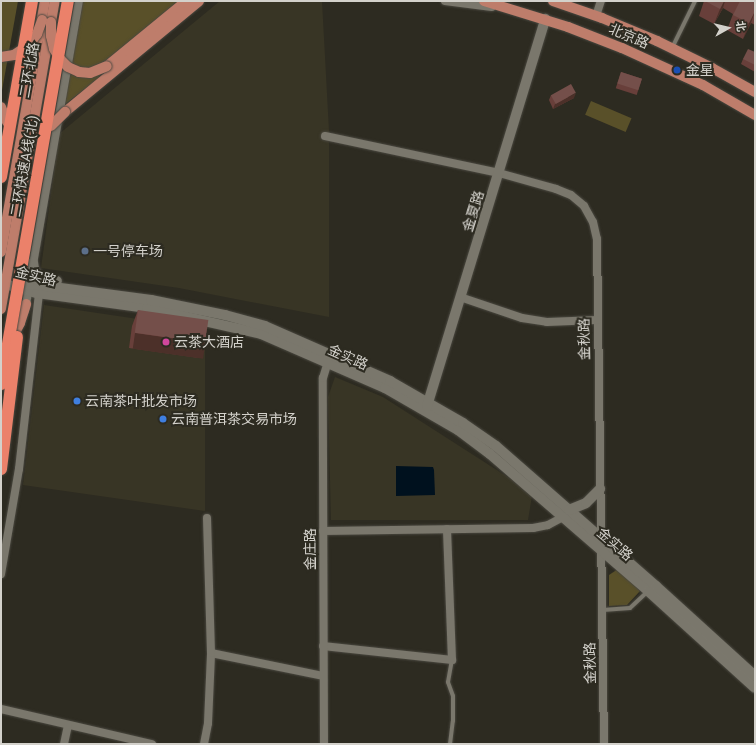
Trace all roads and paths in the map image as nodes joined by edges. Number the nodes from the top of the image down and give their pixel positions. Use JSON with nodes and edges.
{"nodes":[{"id":1,"x":28,"y":1,"type":"edge"},
{"id":2,"x":32,"y":1,"type":"edge"},
{"id":3,"x":45,"y":1,"type":"edge"},
{"id":4,"x":55,"y":1,"type":"edge"},
{"id":5,"x":68,"y":1,"type":"edge"},
{"id":6,"x":79,"y":1,"type":"edge"},
{"id":7,"x":186,"y":1,"type":"edge"},
{"id":8,"x":199,"y":1,"type":"edge"},
{"id":9,"x":445,"y":1,"type":"edge"},
{"id":10,"x":484,"y":1,"type":"edge"},
{"id":11,"x":553,"y":1,"type":"edge"},
{"id":12,"x":601,"y":1,"type":"edge"},
{"id":13,"x":695,"y":1,"type":"edge"},
{"id":14,"x":511,"y":8,"type":"junction"},
{"id":15,"x":596,"y":16,"type":"junction"},
{"id":16,"x":545,"y":19,"type":"junction"},
{"id":17,"x":47,"y":21,"type":"junction"},
{"id":18,"x":671,"y":48,"type":"junction"},
{"id":19,"x":1,"y":57,"type":"edge"},
{"id":20,"x":755,"y":92,"type":"edge"},
{"id":21,"x":1,"y":107,"type":"edge"},
{"id":22,"x":755,"y":115,"type":"edge"},
{"id":23,"x":325,"y":136,"type":"dead end"},
{"id":24,"x":1,"y":155,"type":"edge"},
{"id":25,"x":499,"y":173,"type":"junction"},
{"id":26,"x":1,"y":177,"type":"edge"},
{"id":27,"x":19,"y":177,"type":"junction"},
{"id":28,"x":29,"y":222,"type":"junction"},
{"id":29,"x":1,"y":252,"type":"edge"},
{"id":30,"x":33,"y":262,"type":"junction"},
{"id":31,"x":3,"y":283,"type":"edge"},
{"id":32,"x":29,"y":288,"type":"junction"},
{"id":33,"x":39,"y":294,"type":"junction"},
{"id":34,"x":121,"y":296,"type":"junction"},
{"id":35,"x":460,"y":297,"type":"junction"},
{"id":36,"x":26,"y":304,"type":"junction"},
{"id":37,"x":1,"y":309,"type":"edge"},
{"id":38,"x":597,"y":320,"type":"junction"},
{"id":39,"x":1,"y":358,"type":"edge"},
{"id":40,"x":329,"y":360,"type":"junction"},
{"id":41,"x":1,"y":384,"type":"edge"},
{"id":42,"x":427,"y":406,"type":"junction"},
{"id":43,"x":1,"y":438,"type":"edge"},
{"id":44,"x":1,"y":468,"type":"edge"},
{"id":45,"x":600,"y":489,"type":"junction"},
{"id":46,"x":566,"y":513,"type":"junction"},
{"id":47,"x":207,"y":518,"type":"dead end"},
{"id":48,"x":447,"y":529,"type":"junction"},
{"id":49,"x":323,"y":531,"type":"junction"},
{"id":50,"x":602,"y":540,"type":"junction"},
{"id":51,"x":601,"y":552,"type":"junction"},
{"id":52,"x":1,"y":574,"type":"edge"},
{"id":53,"x":648,"y":591,"type":"junction"},
{"id":54,"x":602,"y":610,"type":"junction"},
{"id":55,"x":323,"y":646,"type":"junction"},
{"id":56,"x":211,"y":653,"type":"junction"},
{"id":57,"x":452,"y":660,"type":"junction"},
{"id":58,"x":323,"y":676,"type":"junction"},
{"id":59,"x":755,"y":676,"type":"edge"},
{"id":60,"x":755,"y":688,"type":"edge"},
{"id":61,"x":1,"y":709,"type":"edge"},
{"id":62,"x":68,"y":725,"type":"junction"},
{"id":63,"x":64,"y":744,"type":"edge"},
{"id":64,"x":152,"y":744,"type":"edge"},
{"id":65,"x":204,"y":744,"type":"edge"},
{"id":66,"x":324,"y":744,"type":"edge"},
{"id":67,"x":450,"y":744,"type":"edge"},
{"id":68,"x":604,"y":744,"type":"edge"}],
"edges":[{"from":1,"to":24,"type":"street"},
{"from":2,"to":26,"type":"highway","bridge":true},
{"from":3,"to":17,"type":"main road","name":"二环北路"},
{"from":4,"to":17,"type":"main road","name":"二环北路"},
{"from":5,"to":28,"type":"highway","name":"二环快速A线(北)","bridge":true},
{"from":6,"to":30,"type":"street"},
{"from":7,"to":17,"type":"main road","bridge":true},
{"from":8,"to":27,"type":"main road","bridge":true},
{"from":9,"to":14,"type":"street"},
{"from":10,"to":14,"type":"main road","name":"北京路"},
{"from":11,"to":15,"type":"main road","name":"北京路"},
{"from":12,"to":15,"type":"street"},
{"from":13,"to":18,"type":"lane"},
{"from":14,"to":16,"type":"main road","name":"北京路"},
{"from":15,"to":18,"type":"main road","name":"北京路"},
{"from":16,"to":22,"type":"main road","name":"北京路"},
{"from":16,"to":25,"type":"street","name":"金夏路"},
{"from":17,"to":19,"type":"main road","bridge":true},
{"from":17,"to":27,"type":"main road","name":"二环北路","bridge":true},
{"from":18,"to":20,"type":"main road","name":"北京路"},
{"from":21,"to":27,"type":"main road","bridge":true},
{"from":23,"to":25,"type":"street","name":"金秋路"},
{"from":25,"to":35,"type":"street","name":"金夏路"},
{"from":25,"to":38,"type":"street","name":"金秋路"},
{"from":27,"to":29,"type":"main road","name":"二环北路"},
{"from":27,"to":31,"type":"main road","name":"二环北路"},
{"from":28,"to":41,"type":"highway","name":"二环快速A线(北)","bridge":true},
{"from":28,"to":44,"type":"highway","bridge":true},
{"from":30,"to":32,"type":"street"},
{"from":30,"to":34,"type":"street"},
{"from":31,"to":32,"type":"street","name":"金实路"},
{"from":31,"to":37,"type":"main road","name":"二环北路"},
{"from":32,"to":33,"type":"street","name":"金实路"},
{"from":32,"to":34,"type":"street","name":"金实路"},
{"from":32,"to":36,"type":"street"},
{"from":33,"to":40,"type":"street","name":"金实路"},
{"from":33,"to":52,"type":"street"},
{"from":34,"to":40,"type":"street","name":"金实路"},
{"from":35,"to":38,"type":"street"},
{"from":35,"to":42,"type":"street","name":"金夏路"},
{"from":36,"to":39,"type":"main road"},
{"from":36,"to":43,"type":"street"},
{"from":38,"to":45,"type":"street","name":"金秋路"},
{"from":40,"to":42,"type":"street","name":"金实路"},
{"from":40,"to":49,"type":"street","name":"金庄路"},
{"from":42,"to":46,"type":"street","name":"金实路"},
{"from":45,"to":46,"type":"street"},
{"from":45,"to":50,"type":"street","name":"金秋路"},
{"from":46,"to":48,"type":"street"},
{"from":46,"to":50,"type":"street","name":"金实路"},
{"from":46,"to":51,"type":"street","name":"金实路"},
{"from":47,"to":56,"type":"street"},
{"from":48,"to":49,"type":"street"},
{"from":48,"to":57,"type":"street"},
{"from":49,"to":55,"type":"street","name":"金庄路"},
{"from":50,"to":51,"type":"street","name":"金秋路"},
{"from":50,"to":59,"type":"street","name":"金实路"},
{"from":51,"to":53,"type":"street","name":"金实路"},
{"from":51,"to":54,"type":"street","name":"金秋路"},
{"from":53,"to":54,"type":"lane"},
{"from":53,"to":60,"type":"street","name":"金实路"},
{"from":54,"to":68,"type":"street","name":"金秋路"},
{"from":55,"to":57,"type":"street"},
{"from":55,"to":58,"type":"street","name":"金庄路"},
{"from":56,"to":58,"type":"street"},
{"from":56,"to":65,"type":"street"},
{"from":57,"to":67,"type":"lane"},
{"from":58,"to":66,"type":"street","name":"金庄路"},
{"from":61,"to":62,"type":"street"},
{"from":62,"to":63,"type":"street"},
{"from":62,"to":64,"type":"street"}]}
